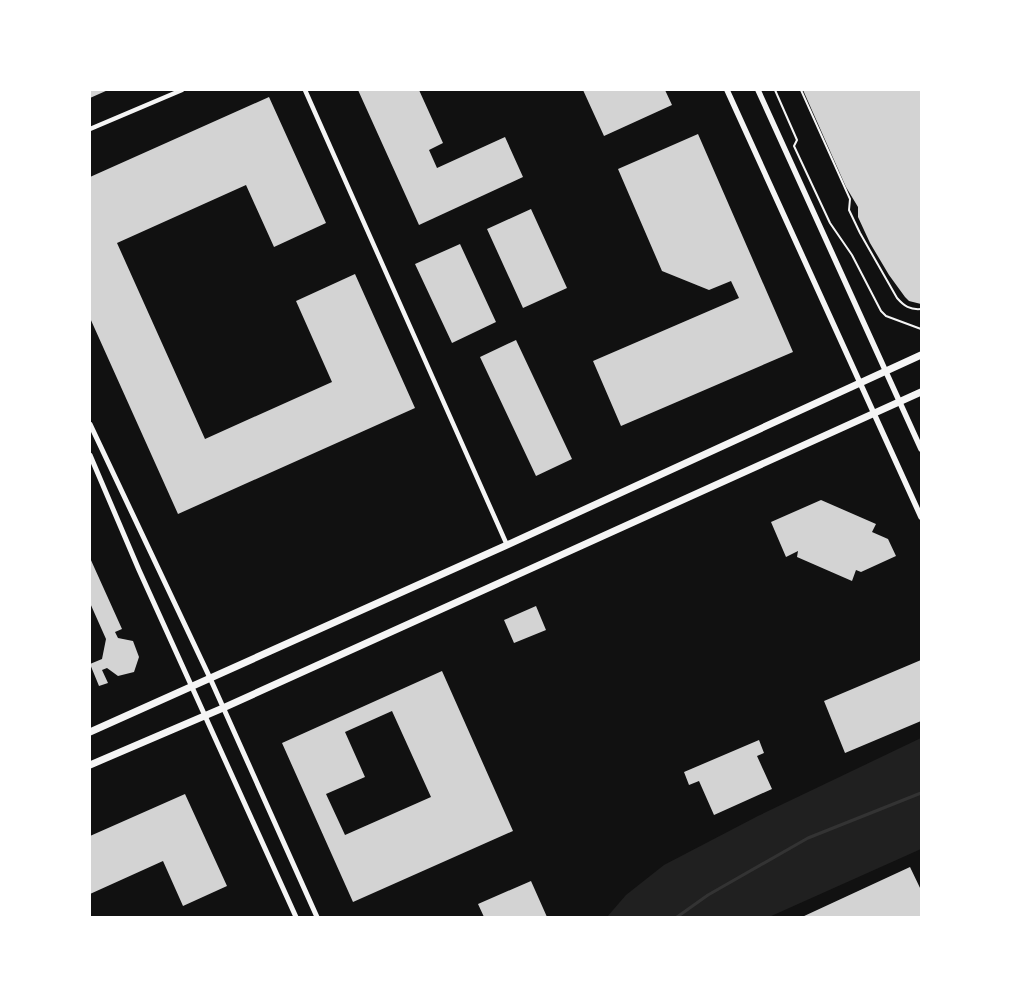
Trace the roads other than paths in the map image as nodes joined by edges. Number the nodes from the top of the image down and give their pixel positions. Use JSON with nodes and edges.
{"nodes":[{"id":1,"x":182,"y":90,"type":"edge"},
{"id":2,"x":305,"y":90,"type":"edge"},
{"id":3,"x":727,"y":90,"type":"edge"},
{"id":4,"x":758,"y":90,"type":"edge"},
{"id":5,"x":90,"y":129,"type":"edge"},
{"id":6,"x":921,"y":355,"type":"edge"},
{"id":7,"x":886,"y":371,"type":"junction"},
{"id":8,"x":860,"y":384,"type":"junction"},
{"id":9,"x":921,"y":392,"type":"edge"},
{"id":10,"x":900,"y":402,"type":"junction"},
{"id":11,"x":874,"y":414,"type":"junction"},
{"id":12,"x":90,"y":424,"type":"edge"},
{"id":13,"x":93,"y":437,"type":"edge"},
{"id":14,"x":921,"y":449,"type":"edge"},
{"id":15,"x":90,"y":455,"type":"edge"},
{"id":16,"x":921,"y":517,"type":"edge"},
{"id":17,"x":507,"y":545,"type":"junction"},
{"id":18,"x":210,"y":678,"type":"junction"},
{"id":19,"x":191,"y":687,"type":"junction"},
{"id":20,"x":223,"y":708,"type":"junction"},
{"id":21,"x":205,"y":716,"type":"junction"},
{"id":22,"x":90,"y":732,"type":"edge"},
{"id":23,"x":90,"y":765,"type":"edge"},
{"id":24,"x":296,"y":917,"type":"edge"},
{"id":25,"x":317,"y":917,"type":"edge"}],
"edges":[{"from":1,"to":5,"type":"street"},
{"from":2,"to":17,"type":"street"},
{"from":3,"to":8,"type":"main road"},
{"from":4,"to":7,"type":"main road"},
{"from":6,"to":7,"type":"main road"},
{"from":7,"to":8,"type":"main road"},
{"from":7,"to":10,"type":"main road"},
{"from":8,"to":11,"type":"main road"},
{"from":8,"to":17,"type":"main road"},
{"from":9,"to":10,"type":"main road"},
{"from":10,"to":11,"type":"main road"},
{"from":10,"to":14,"type":"main road"},
{"from":11,"to":16,"type":"main road"},
{"from":11,"to":20,"type":"main road"},
{"from":12,"to":13,"type":"street"},
{"from":13,"to":18,"type":"street"},
{"from":15,"to":19,"type":"street"},
{"from":17,"to":18,"type":"main road"},
{"from":18,"to":19,"type":"main road"},
{"from":18,"to":20,"type":"street"},
{"from":19,"to":21,"type":"street"},
{"from":19,"to":22,"type":"main road"},
{"from":20,"to":21,"type":"main road"},
{"from":20,"to":25,"type":"street"},
{"from":21,"to":23,"type":"main road"},
{"from":21,"to":24,"type":"street"}]}
